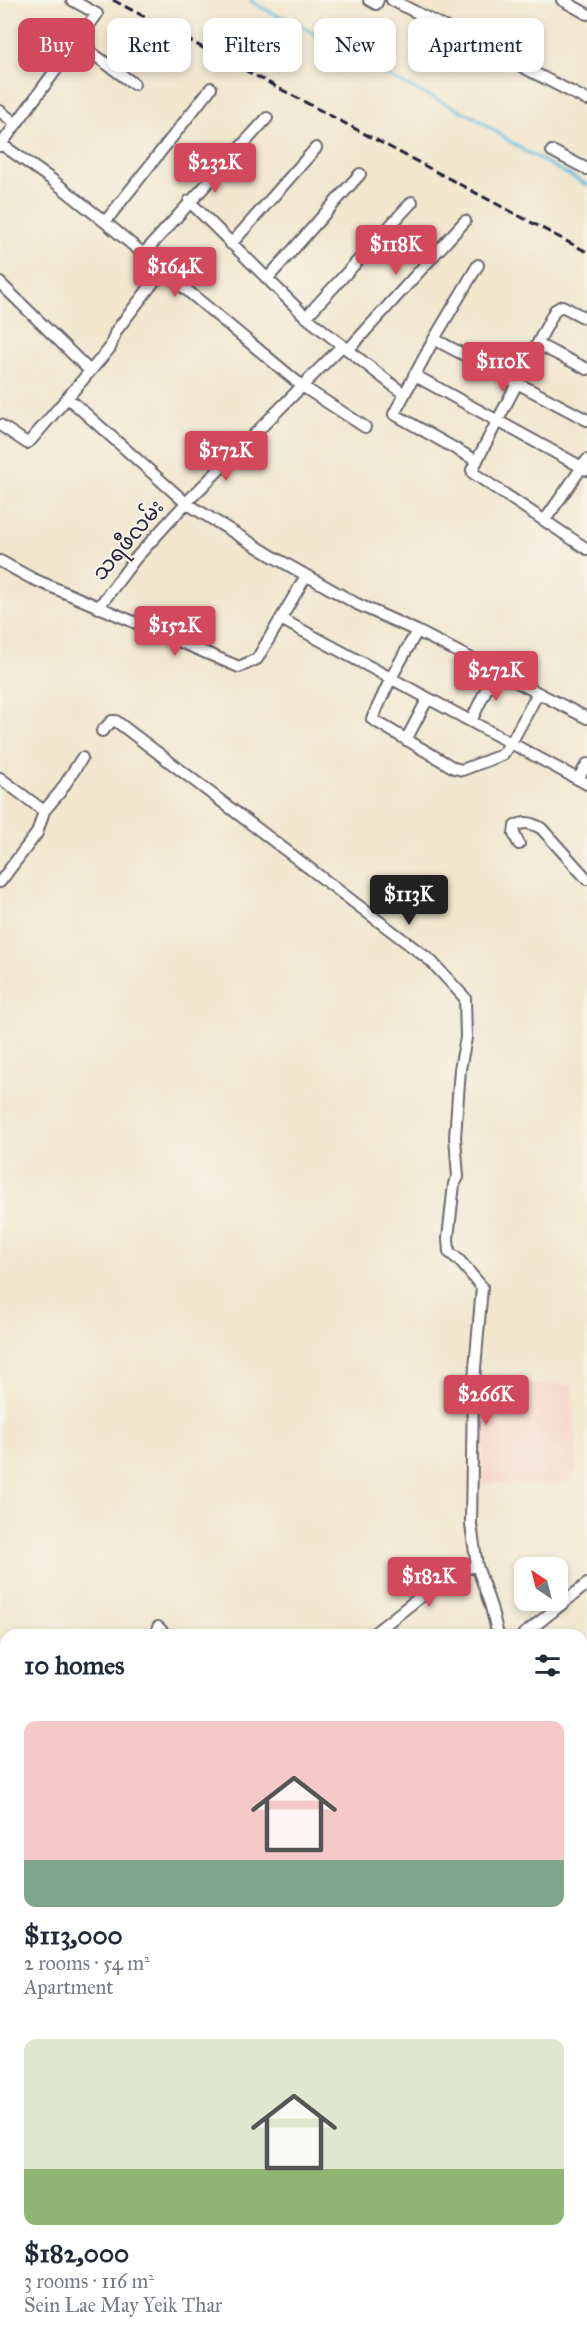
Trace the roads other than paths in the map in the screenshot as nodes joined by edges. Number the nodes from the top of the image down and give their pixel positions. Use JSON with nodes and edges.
{"nodes":[{"id":1,"x":72,"y":0,"type":"edge"},
{"id":2,"x":392,"y":0,"type":"edge"},
{"id":3,"x":562,"y":0,"type":"edge"},
{"id":4,"x":587,"y":14,"type":"edge"},
{"id":5,"x":94,"y":18,"type":"edge"},
{"id":6,"x":95,"y":55,"type":"edge"},
{"id":7,"x":55,"y":72,"type":"edge"},
{"id":8,"x":134,"y":84,"type":"dead end"},
{"id":9,"x":211,"y":88,"type":"dead end"},
{"id":10,"x":587,"y":100,"type":"edge"},
{"id":11,"x":0,"y":111,"type":"edge"},
{"id":12,"x":267,"y":118,"type":"dead end"},
{"id":13,"x":16,"y":124,"type":"junction"},
{"id":14,"x":1,"y":145,"type":"edge"},
{"id":15,"x":316,"y":148,"type":"dead end"},
{"id":16,"x":552,"y":151,"type":"dead end"},
{"id":17,"x":587,"y":169,"type":"edge"},
{"id":18,"x":360,"y":174,"type":"dead end"},
{"id":19,"x":189,"y":201,"type":"junction"},
{"id":20,"x":412,"y":202,"type":"dead end"},
{"id":21,"x":465,"y":221,"type":"dead end"},
{"id":22,"x":105,"y":222,"type":"junction"},
{"id":23,"x":231,"y":244,"type":"junction"},
{"id":24,"x":144,"y":253,"type":"junction"},
{"id":25,"x":478,"y":265,"type":"dead end"},
{"id":26,"x":163,"y":270,"type":"junction"},
{"id":27,"x":267,"y":279,"type":"junction"},
{"id":28,"x":0,"y":283,"type":"edge"},
{"id":29,"x":306,"y":317,"type":"junction"},
{"id":30,"x":587,"y":319,"type":"edge"},
{"id":31,"x":434,"y":339,"type":"junction"},
{"id":32,"x":539,"y":345,"type":"junction"},
{"id":33,"x":345,"y":348,"type":"junction"},
{"id":34,"x":587,"y":369,"type":"edge"},
{"id":35,"x":90,"y":371,"type":"junction"},
{"id":36,"x":414,"y":375,"type":"junction"},
{"id":37,"x":518,"y":385,"type":"junction"},
{"id":38,"x":302,"y":386,"type":"junction"},
{"id":39,"x":404,"y":394,"type":"junction"},
{"id":40,"x":68,"y":398,"type":"junction"},
{"id":41,"x":587,"y":420,"type":"edge"},
{"id":42,"x":498,"y":422,"type":"junction"},
{"id":43,"x":0,"y":425,"type":"edge"},
{"id":44,"x":365,"y":427,"type":"dead end"},
{"id":45,"x":477,"y":461,"type":"junction"},
{"id":46,"x":586,"y":466,"type":"edge"},
{"id":47,"x":186,"y":503,"type":"junction"},
{"id":48,"x":545,"y":520,"type":"junction"},
{"id":49,"x":587,"y":549,"type":"edge"},
{"id":50,"x":0,"y":561,"type":"edge"},
{"id":51,"x":306,"y":576,"type":"junction"},
{"id":52,"x":98,"y":608,"type":"junction"},
{"id":53,"x":281,"y":619,"type":"junction"},
{"id":54,"x":417,"y":631,"type":"junction"},
{"id":55,"x":495,"y":671,"type":"junction"},
{"id":56,"x":391,"y":678,"type":"junction"},
{"id":57,"x":538,"y":693,"type":"junction"},
{"id":58,"x":428,"y":698,"type":"junction"},
{"id":59,"x":587,"y":718,"type":"edge"},
{"id":60,"x":471,"y":721,"type":"junction"},
{"id":61,"x":102,"y":730,"type":"dead end"},
{"id":62,"x":406,"y":740,"type":"junction"},
{"id":63,"x":511,"y":743,"type":"junction"},
{"id":64,"x":82,"y":758,"type":"dead end"},
{"id":65,"x":587,"y":764,"type":"edge"},
{"id":66,"x":0,"y":778,"type":"edge"},
{"id":67,"x":583,"y":782,"type":"edge"},
{"id":68,"x":44,"y":811,"type":"junction"},
{"id":69,"x":519,"y":844,"type":"dead end"},
{"id":70,"x":587,"y":879,"type":"edge"},
{"id":71,"x":0,"y":882,"type":"edge"},
{"id":72,"x":477,"y":1566,"type":"junction"},
{"id":73,"x":587,"y":1584,"type":"edge"},
{"id":74,"x":380,"y":1629,"type":"edge"},
{"id":75,"x":496,"y":1629,"type":"edge"},
{"id":76,"x":531,"y":1629,"type":"edge"}],
"edges":[{"from":1,"to":5,"type":"street"},
{"from":2,"to":10,"type":"street"},
{"from":3,"to":4,"type":"street"},
{"from":6,"to":8,"type":"street"},
{"from":7,"to":13,"type":"street"},
{"from":9,"to":22,"type":"street"},
{"from":11,"to":13,"type":"street"},
{"from":12,"to":19,"type":"street"},
{"from":13,"to":14,"type":"street"},
{"from":14,"to":22,"type":"street"},
{"from":15,"to":23,"type":"street"},
{"from":16,"to":17,"type":"street"},
{"from":18,"to":27,"type":"street"},
{"from":19,"to":23,"type":"street"},
{"from":19,"to":24,"type":"street"},
{"from":20,"to":29,"type":"street"},
{"from":21,"to":33,"type":"street","name":"သရဖီလမ်း"},
{"from":22,"to":24,"type":"street"},
{"from":23,"to":27,"type":"street"},
{"from":24,"to":26,"type":"street"},
{"from":25,"to":31,"type":"street"},
{"from":26,"to":35,"type":"street"},
{"from":26,"to":38,"type":"street"},
{"from":27,"to":29,"type":"street"},
{"from":28,"to":35,"type":"street"},
{"from":29,"to":33,"type":"street"},
{"from":30,"to":32,"type":"street"},
{"from":31,"to":36,"type":"street"},
{"from":31,"to":37,"type":"street"},
{"from":32,"to":34,"type":"street"},
{"from":32,"to":37,"type":"street"},
{"from":33,"to":38,"type":"street","name":"သရဖီလမ်း"},
{"from":33,"to":39,"type":"street"},
{"from":35,"to":40,"type":"street"},
{"from":36,"to":39,"type":"street"},
{"from":36,"to":42,"type":"street"},
{"from":37,"to":41,"type":"street"},
{"from":37,"to":42,"type":"street"},
{"from":38,"to":44,"type":"street"},
{"from":38,"to":47,"type":"street","name":"သရဖီလမ်း"},
{"from":39,"to":45,"type":"street"},
{"from":40,"to":43,"type":"street"},
{"from":40,"to":47,"type":"street"},
{"from":42,"to":45,"type":"street"},
{"from":42,"to":46,"type":"street"},
{"from":45,"to":48,"type":"street"},
{"from":46,"to":48,"type":"street"},
{"from":47,"to":51,"type":"street"},
{"from":47,"to":52,"type":"street","name":"သရဖီလမ်း"},
{"from":48,"to":49,"type":"street"},
{"from":50,"to":52,"type":"street"},
{"from":51,"to":53,"type":"street"},
{"from":51,"to":54,"type":"street"},
{"from":52,"to":53,"type":"street"},
{"from":53,"to":56,"type":"street"},
{"from":54,"to":55,"type":"street"},
{"from":54,"to":56,"type":"street"},
{"from":55,"to":57,"type":"street"},
{"from":55,"to":60,"type":"street"},
{"from":56,"to":58,"type":"street"},
{"from":56,"to":62,"type":"street"},
{"from":57,"to":59,"type":"street"},
{"from":57,"to":63,"type":"street"},
{"from":58,"to":60,"type":"street"},
{"from":58,"to":62,"type":"street"},
{"from":60,"to":63,"type":"street"},
{"from":61,"to":72,"type":"street"},
{"from":62,"to":63,"type":"street"},
{"from":63,"to":67,"type":"street"},
{"from":64,"to":68,"type":"street"},
{"from":65,"to":67,"type":"street"},
{"from":66,"to":68,"type":"street"},
{"from":68,"to":71,"type":"street"},
{"from":69,"to":70,"type":"street"},
{"from":72,"to":74,"type":"street"},
{"from":72,"to":75,"type":"street"},
{"from":73,"to":76,"type":"street"}]}
